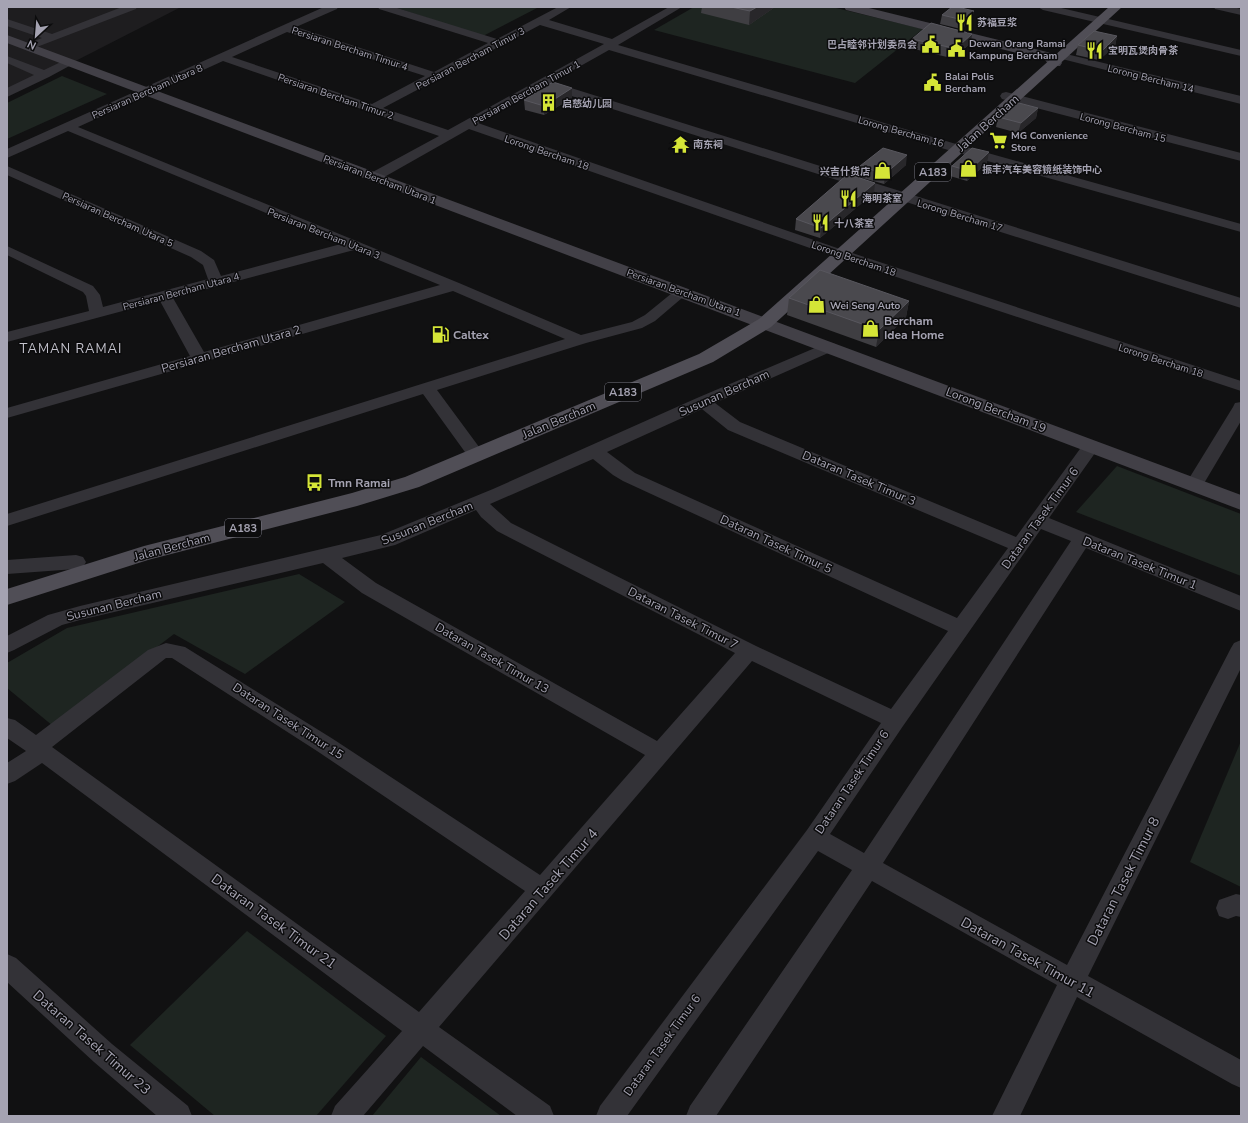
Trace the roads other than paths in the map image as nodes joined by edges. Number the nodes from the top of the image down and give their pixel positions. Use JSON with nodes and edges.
{"nodes":[{"id":1,"x":132,"y":7,"type":"edge"},
{"id":2,"x":333,"y":7,"type":"edge"},
{"id":3,"x":383,"y":7,"type":"edge"},
{"id":4,"x":566,"y":7,"type":"edge"},
{"id":5,"x":677,"y":7,"type":"edge"},
{"id":6,"x":850,"y":7,"type":"edge"},
{"id":7,"x":1043,"y":7,"type":"edge"},
{"id":8,"x":1106,"y":7,"type":"edge"},
{"id":9,"x":1116,"y":7,"type":"edge"},
{"id":10,"x":1219,"y":7,"type":"edge"},
{"id":11,"x":1241,"y":12,"type":"edge"},
{"id":12,"x":1097,"y":20,"type":"junction"},
{"id":13,"x":539,"y":21,"type":"junction"},
{"id":14,"x":7,"y":22,"type":"edge"},
{"id":15,"x":287,"y":28,"type":"junction"},
{"id":16,"x":52,"y":38,"type":"junction"},
{"id":17,"x":7,"y":39,"type":"edge"},
{"id":18,"x":498,"y":43,"type":"junction"},
{"id":19,"x":611,"y":44,"type":"junction"},
{"id":20,"x":29,"y":47,"type":"junction"},
{"id":21,"x":1241,"y":53,"type":"edge"},
{"id":22,"x":1056,"y":56,"type":"junction"},
{"id":23,"x":222,"y":57,"type":"junction"},
{"id":24,"x":7,"y":59,"type":"edge"},
{"id":25,"x":69,"y":62,"type":"junction"},
{"id":26,"x":45,"y":75,"type":"junction"},
{"id":27,"x":436,"y":76,"type":"junction"},
{"id":28,"x":543,"y":83,"type":"junction"},
{"id":29,"x":147,"y":92,"type":"junction"},
{"id":30,"x":7,"y":93,"type":"edge"},
{"id":31,"x":1010,"y":98,"type":"junction"},
{"id":32,"x":1241,"y":100,"type":"edge"},
{"id":33,"x":374,"y":108,"type":"junction"},
{"id":34,"x":468,"y":124,"type":"junction"},
{"id":35,"x":68,"y":127,"type":"junction"},
{"id":36,"x":449,"y":135,"type":"junction"},
{"id":37,"x":955,"y":147,"type":"junction"},
{"id":38,"x":7,"y":154,"type":"edge"},
{"id":39,"x":1241,"y":157,"type":"edge"},
{"id":40,"x":7,"y":170,"type":"edge"},
{"id":41,"x":374,"y":177,"type":"junction"},
{"id":42,"x":900,"y":196,"type":"junction"},
{"id":43,"x":1241,"y":228,"type":"edge"},
{"id":44,"x":355,"y":245,"type":"junction"},
{"id":45,"x":7,"y":250,"type":"edge"},
{"id":46,"x":837,"y":252,"type":"junction"},
{"id":47,"x":216,"y":282,"type":"junction"},
{"id":48,"x":454,"y":286,"type":"junction"},
{"id":49,"x":682,"y":292,"type":"junction"},
{"id":50,"x":165,"y":296,"type":"junction"},
{"id":51,"x":1241,"y":303,"type":"edge"},
{"id":52,"x":97,"y":313,"type":"junction"},
{"id":53,"x":759,"y":321,"type":"junction"},
{"id":54,"x":7,"y":337,"type":"edge"},
{"id":55,"x":580,"y":340,"type":"junction"},
{"id":56,"x":829,"y":347,"type":"junction"},
{"id":57,"x":199,"y":358,"type":"junction"},
{"id":58,"x":1241,"y":386,"type":"edge"},
{"id":59,"x":427,"y":388,"type":"junction"},
{"id":60,"x":703,"y":402,"type":"junction"},
{"id":61,"x":1241,"y":407,"type":"edge"},
{"id":62,"x":7,"y":413,"type":"edge"},
{"id":63,"x":1091,"y":446,"type":"junction"},
{"id":64,"x":474,"y":451,"type":"junction"},
{"id":65,"x":596,"y":452,"type":"junction"},
{"id":66,"x":1194,"y":485,"type":"junction"},
{"id":67,"x":479,"y":502,"type":"junction"},
{"id":68,"x":1241,"y":502,"type":"edge"},
{"id":69,"x":7,"y":520,"type":"edge"},
{"id":70,"x":1038,"y":521,"type":"junction"},
{"id":71,"x":1082,"y":539,"type":"junction"},
{"id":72,"x":1020,"y":546,"type":"junction"},
{"id":73,"x":326,"y":555,"type":"junction"},
{"id":74,"x":76,"y":562,"type":"junction"},
{"id":75,"x":7,"y":567,"type":"edge"},
{"id":76,"x":7,"y":585,"type":"edge"},
{"id":77,"x":7,"y":597,"type":"edge"},
{"id":78,"x":1241,"y":604,"type":"edge"},
{"id":79,"x":960,"y":628,"type":"junction"},
{"id":80,"x":7,"y":645,"type":"edge"},
{"id":81,"x":1241,"y":648,"type":"edge"},
{"id":82,"x":749,"y":651,"type":"junction"},
{"id":83,"x":895,"y":720,"type":"junction"},
{"id":84,"x":7,"y":726,"type":"edge"},
{"id":85,"x":39,"y":749,"type":"junction"},
{"id":86,"x":661,"y":754,"type":"junction"},
{"id":87,"x":7,"y":775,"type":"edge"},
{"id":88,"x":815,"y":837,"type":"junction"},
{"id":89,"x":868,"y":868,"type":"junction"},
{"id":90,"x":543,"y":890,"type":"junction"},
{"id":91,"x":7,"y":966,"type":"edge"},
{"id":92,"x":1072,"y":981,"type":"junction"},
{"id":93,"x":421,"y":1029,"type":"junction"},
{"id":94,"x":1241,"y":1075,"type":"edge"},
{"id":95,"x":178,"y":1116,"type":"edge"},
{"id":96,"x":345,"y":1116,"type":"edge"},
{"id":97,"x":540,"y":1116,"type":"edge"},
{"id":98,"x":610,"y":1116,"type":"edge"},
{"id":99,"x":700,"y":1116,"type":"edge"},
{"id":100,"x":1006,"y":1116,"type":"edge"}],
"edges":[{"from":1,"to":16,"type":"street"},
{"from":2,"to":15,"type":"street","name":"Persiaran Bercham Utara 8"},
{"from":3,"to":18,"type":"street"},
{"from":4,"to":13,"type":"street","name":"Persiaran Bercham Timur 3"},
{"from":5,"to":19,"type":"street","name":"Persiaran Bercham Timur 1"},
{"from":6,"to":22,"type":"street","name":"Lorong Bercham 14"},
{"from":7,"to":12,"type":"street"},
{"from":8,"to":12,"type":"main road","name":"Jalan Bercham","number":"A183"},
{"from":9,"to":12,"type":"main road","name":"Jalan Bercham","number":"A183"},
{"from":10,"to":11,"type":"street"},
{"from":12,"to":21,"type":"street"},
{"from":12,"to":22,"type":"main road","name":"Jalan Bercham","number":"A183"},
{"from":13,"to":18,"type":"street","name":"Persiaran Bercham Timur 3"},
{"from":13,"to":19,"type":"street","name":"Lorong Bercham 16"},
{"from":14,"to":16,"type":"street"},
{"from":15,"to":23,"type":"street","name":"Persiaran Bercham Utara 8"},
{"from":15,"to":27,"type":"street","name":"Persiaran Bercham Timur 4"},
{"from":16,"to":20,"type":"street"},
{"from":17,"to":20,"type":"street","name":"Persiaran Bercham Utara 1"},
{"from":18,"to":27,"type":"street","name":"Persiaran Bercham Timur 3"},
{"from":19,"to":28,"type":"street","name":"Persiaran Bercham Timur 1"},
{"from":19,"to":37,"type":"street","name":"Lorong Bercham 16"},
{"from":20,"to":25,"type":"street","name":"Persiaran Bercham Utara 1"},
{"from":22,"to":31,"type":"main road","name":"Jalan Bercham","number":"A183"},
{"from":22,"to":32,"type":"street","name":"Lorong Bercham 14"},
{"from":23,"to":29,"type":"street","name":"Persiaran Bercham Utara 8"},
{"from":23,"to":33,"type":"street","name":"Persiaran Bercham Timur 2"},
{"from":24,"to":26,"type":"street"},
{"from":25,"to":26,"type":"street"},
{"from":25,"to":29,"type":"street","name":"Persiaran Bercham Utara 1"},
{"from":26,"to":30,"type":"street"},
{"from":27,"to":33,"type":"street","name":"Persiaran Bercham Timur 3"},
{"from":28,"to":34,"type":"street","name":"Persiaran Bercham Timur 1"},
{"from":28,"to":42,"type":"street","name":"Lorong Bercham 17"},
{"from":29,"to":35,"type":"street","name":"Persiaran Bercham Utara 8"},
{"from":29,"to":41,"type":"street","name":"Persiaran Bercham Utara 1"},
{"from":31,"to":37,"type":"main road","name":"Jalan Bercham","number":"A183"},
{"from":31,"to":39,"type":"street","name":"Lorong Bercham 15"},
{"from":33,"to":36,"type":"street","name":"Persiaran Bercham Timur 2"},
{"from":34,"to":36,"type":"street","name":"Persiaran Bercham Timur 1"},
{"from":34,"to":46,"type":"street","name":"Lorong Bercham 18"},
{"from":35,"to":38,"type":"street","name":"Persiaran Bercham Utara 8"},
{"from":35,"to":44,"type":"street","name":"Persiaran Bercham Utara 3"},
{"from":36,"to":41,"type":"street","name":"Persiaran Bercham Timur 1"},
{"from":37,"to":42,"type":"main road","name":"Jalan Bercham","number":"A183"},
{"from":37,"to":43,"type":"street","name":"Lorong Bercham 16"},
{"from":40,"to":47,"type":"street","name":"Persiaran Bercham Utara 5"},
{"from":41,"to":49,"type":"street","name":"Persiaran Bercham Utara 1"},
{"from":42,"to":46,"type":"main road","name":"Jalan Bercham","number":"A183"},
{"from":42,"to":51,"type":"street","name":"Lorong Bercham 17"},
{"from":44,"to":47,"type":"street","name":"Persiaran Bercham Utara 4"},
{"from":44,"to":48,"type":"street","name":"Persiaran Bercham Utara 3"},
{"from":45,"to":52,"type":"street"},
{"from":46,"to":53,"type":"main road","name":"Jalan Bercham","number":"A183"},
{"from":46,"to":58,"type":"street","name":"Lorong Bercham 18"},
{"from":47,"to":50,"type":"street","name":"Persiaran Bercham Utara 4"},
{"from":48,"to":55,"type":"street","name":"Persiaran Bercham Utara 3"},
{"from":48,"to":57,"type":"street","name":"Persiaran Bercham Utara 2"},
{"from":49,"to":53,"type":"street","name":"Persiaran Bercham Utara 1"},
{"from":49,"to":55,"type":"street"},
{"from":50,"to":52,"type":"street","name":"Persiaran Bercham Utara 4"},
{"from":50,"to":57,"type":"street"},
{"from":52,"to":54,"type":"street","name":"Persiaran Bercham Utara 4"},
{"from":53,"to":56,"type":"street","name":"Lorong Bercham 19"},
{"from":53,"to":64,"type":"main road","name":"Jalan Bercham","number":"A183"},
{"from":55,"to":59,"type":"street"},
{"from":56,"to":60,"type":"street","name":"Susunan Bercham"},
{"from":56,"to":63,"type":"street","name":"Lorong Bercham 19"},
{"from":57,"to":62,"type":"street","name":"Persiaran Bercham Utara 2"},
{"from":59,"to":64,"type":"street"},
{"from":59,"to":69,"type":"street"},
{"from":60,"to":65,"type":"street","name":"Susunan Bercham"},
{"from":60,"to":72,"type":"street","name":"Dataran Tasek Timur 3"},
{"from":61,"to":66,"type":"street"},
{"from":63,"to":66,"type":"street","name":"Lorong Bercham 19"},
{"from":63,"to":70,"type":"street","name":"Dataran Tasek Timur 6"},
{"from":64,"to":74,"type":"main road","name":"Jalan Bercham","number":"A183"},
{"from":64,"to":77,"type":"main road","name":"Jalan Bercham","number":"A183"},
{"from":65,"to":67,"type":"street","name":"Susunan Bercham"},
{"from":65,"to":79,"type":"street","name":"Dataran Tasek Timur 5"},
{"from":66,"to":68,"type":"street","name":"Lorong Bercham 19"},
{"from":67,"to":73,"type":"street","name":"Susunan Bercham"},
{"from":67,"to":82,"type":"street","name":"Dataran Tasek Timur 7"},
{"from":70,"to":71,"type":"street","name":"Dataran Tasek Timur 1"},
{"from":70,"to":72,"type":"street","name":"Dataran Tasek Timur 6"},
{"from":71,"to":78,"type":"street","name":"Dataran Tasek Timur 1"},
{"from":71,"to":89,"type":"street"},
{"from":72,"to":79,"type":"street","name":"Dataran Tasek Timur 6"},
{"from":73,"to":80,"type":"street","name":"Susunan Bercham"},
{"from":73,"to":86,"type":"street","name":"Dataran Tasek Timur 13"},
{"from":74,"to":75,"type":"street"},
{"from":74,"to":76,"type":"main road","name":"Jalan Bercham","number":"A183"},
{"from":79,"to":83,"type":"street","name":"Dataran Tasek Timur 6"},
{"from":81,"to":92,"type":"street","name":"Dataran Tasek Timur 8"},
{"from":82,"to":83,"type":"street","name":"Dataran Tasek Timur 7"},
{"from":82,"to":86,"type":"street","name":"Dataran Tasek Timur 4"},
{"from":83,"to":88,"type":"street","name":"Dataran Tasek Timur 6"},
{"from":84,"to":85,"type":"street","name":"Dataran Tasek Timur 21"},
{"from":85,"to":87,"type":"street"},
{"from":85,"to":90,"type":"street","name":"Dataran Tasek Timur 15"},
{"from":85,"to":93,"type":"street","name":"Dataran Tasek Timur 21"},
{"from":86,"to":90,"type":"street","name":"Dataran Tasek Timur 4"},
{"from":88,"to":89,"type":"street","name":"Dataran Tasek Timur 11"},
{"from":88,"to":98,"type":"street","name":"Dataran Tasek Timur 6"},
{"from":89,"to":92,"type":"street","name":"Dataran Tasek Timur 11"},
{"from":89,"to":99,"type":"street"},
{"from":90,"to":93,"type":"street","name":"Dataran Tasek Timur 4"},
{"from":91,"to":95,"type":"street","name":"Dataran Tasek Timur 23"},
{"from":92,"to":94,"type":"street","name":"Dataran Tasek Timur 11"},
{"from":92,"to":100,"type":"street","name":"Dataran Tasek Timur 8"},
{"from":93,"to":96,"type":"street","name":"Dataran Tasek Timur 4"},
{"from":93,"to":97,"type":"street","name":"Dataran Tasek Timur 21"}]}
